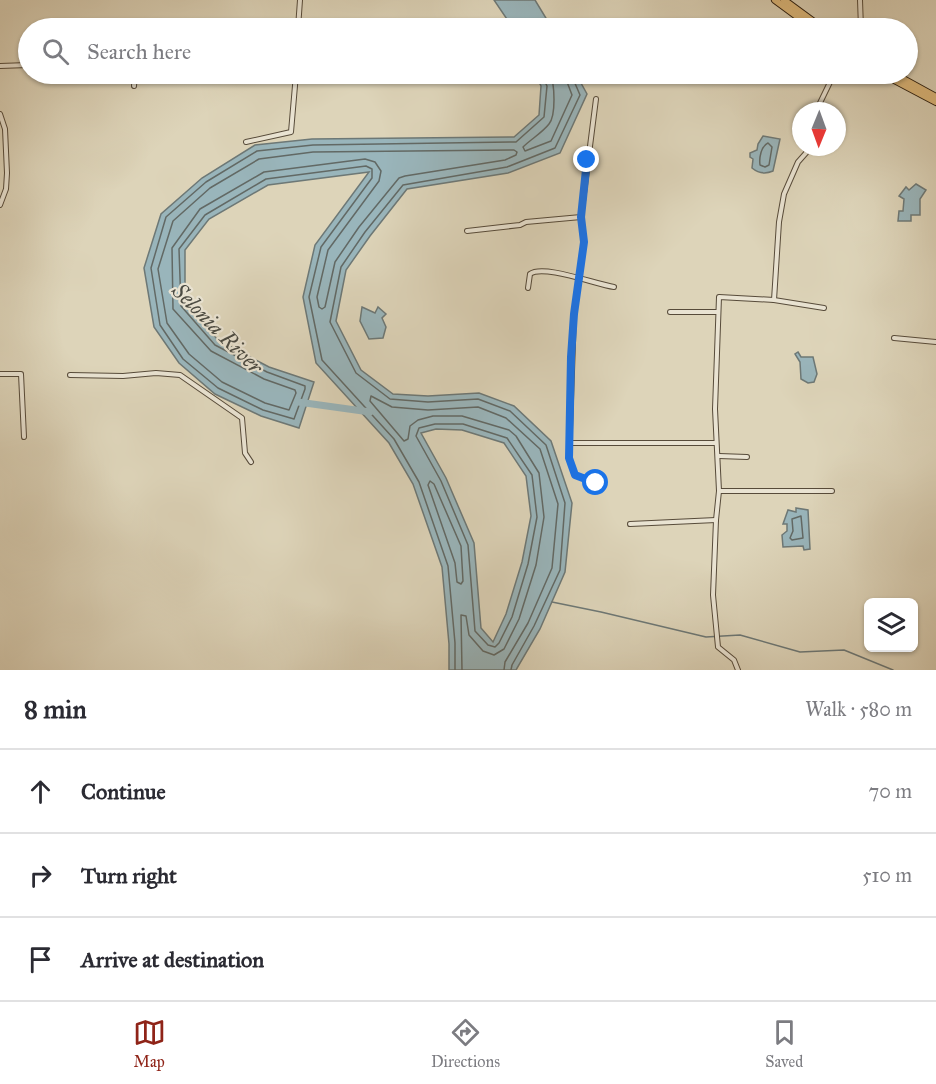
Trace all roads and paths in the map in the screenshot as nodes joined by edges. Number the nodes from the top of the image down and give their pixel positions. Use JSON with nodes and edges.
{"nodes":[{"id":1,"x":300,"y":0,"type":"edge"},
{"id":2,"x":775,"y":0,"type":"edge"},
{"id":3,"x":784,"y":0,"type":"edge"},
{"id":4,"x":860,"y":0,"type":"edge"},
{"id":5,"x":299,"y":18,"type":"edge"},
{"id":6,"x":799,"y":18,"type":"edge"},
{"id":7,"x":808,"y":18,"type":"edge"},
{"id":8,"x":861,"y":18,"type":"edge"},
{"id":9,"x":18,"y":65,"type":"edge"},
{"id":10,"x":0,"y":66,"type":"edge"},
{"id":11,"x":295,"y":84,"type":"edge"},
{"id":12,"x":829,"y":84,"type":"edge"},
{"id":13,"x":902,"y":84,"type":"edge"},
{"id":14,"x":912,"y":84,"type":"edge"},
{"id":15,"x":936,"y":97,"type":"edge"},
{"id":16,"x":596,"y":99,"type":"dead end"},
{"id":17,"x":820,"y":102,"type":"edge"},
{"id":18,"x":936,"y":102,"type":"edge"},
{"id":19,"x":0,"y":114,"type":"edge"},
{"id":20,"x":246,"y":142,"type":"dead end"},
{"id":21,"x":803,"y":156,"type":"edge"},
{"id":22,"x":0,"y":206,"type":"edge"},
{"id":23,"x":581,"y":217,"type":"junction"},
{"id":24,"x":467,"y":231,"type":"dead end"},
{"id":25,"x":578,"y":279,"type":"junction"},
{"id":26,"x":614,"y":287,"type":"dead end"},
{"id":27,"x":528,"y":288,"type":"dead end"},
{"id":28,"x":774,"y":300,"type":"junction"},
{"id":29,"x":824,"y":308,"type":"dead end"},
{"id":30,"x":670,"y":312,"type":"dead end"},
{"id":31,"x":718,"y":312,"type":"junction"},
{"id":32,"x":894,"y":338,"type":"dead end"},
{"id":33,"x":936,"y":342,"type":"edge"},
{"id":34,"x":0,"y":374,"type":"edge"},
{"id":35,"x":70,"y":375,"type":"dead end"},
{"id":36,"x":24,"y":437,"type":"dead end"},
{"id":37,"x":716,"y":442,"type":"junction"},
{"id":38,"x":569,"y":443,"type":"junction"},
{"id":39,"x":719,"y":456,"type":"junction"},
{"id":40,"x":747,"y":457,"type":"dead end"},
{"id":41,"x":251,"y":462,"type":"dead end"},
{"id":42,"x":596,"y":483,"type":"dead end"},
{"id":43,"x":719,"y":491,"type":"junction"},
{"id":44,"x":832,"y":491,"type":"dead end"},
{"id":45,"x":716,"y":520,"type":"junction"},
{"id":46,"x":630,"y":524,"type":"dead end"},
{"id":47,"x":738,"y":670,"type":"edge"}],
"edges":[{"from":1,"to":5,"type":"street"},
{"from":2,"to":6,"type":"highway"},
{"from":3,"to":7,"type":"highway"},
{"from":4,"to":8,"type":"street"},
{"from":9,"to":10,"type":"street"},
{"from":11,"to":20,"type":"street"},
{"from":12,"to":17,"type":"street"},
{"from":13,"to":18,"type":"highway"},
{"from":14,"to":15,"type":"highway"},
{"from":16,"to":23,"type":"street"},
{"from":19,"to":22,"type":"street"},
{"from":21,"to":28,"type":"street"},
{"from":23,"to":24,"type":"street"},
{"from":23,"to":25,"type":"street"},
{"from":25,"to":26,"type":"street"},
{"from":25,"to":27,"type":"street"},
{"from":25,"to":38,"type":"street"},
{"from":28,"to":29,"type":"street"},
{"from":28,"to":31,"type":"street"},
{"from":30,"to":31,"type":"street"},
{"from":31,"to":37,"type":"street"},
{"from":32,"to":33,"type":"street"},
{"from":34,"to":36,"type":"street"},
{"from":35,"to":41,"type":"street"},
{"from":37,"to":38,"type":"street"},
{"from":37,"to":39,"type":"street"},
{"from":38,"to":42,"type":"street"},
{"from":39,"to":40,"type":"street"},
{"from":39,"to":43,"type":"street"},
{"from":43,"to":44,"type":"street"},
{"from":43,"to":45,"type":"street"},
{"from":45,"to":46,"type":"street"},
{"from":45,"to":47,"type":"street"}]}
